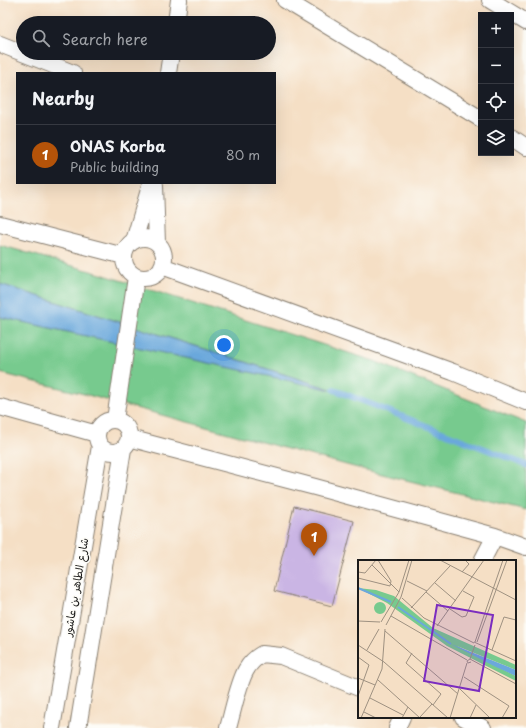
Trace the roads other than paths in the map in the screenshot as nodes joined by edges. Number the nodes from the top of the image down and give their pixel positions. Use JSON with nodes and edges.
{"nodes":[{"id":1,"x":179,"y":0,"type":"edge"},
{"id":2,"x":285,"y":0,"type":"edge"},
{"id":3,"x":490,"y":0,"type":"edge"},
{"id":4,"x":177,"y":16,"type":"edge"},
{"id":5,"x":526,"y":22,"type":"edge"},
{"id":6,"x":0,"y":44,"type":"edge"},
{"id":7,"x":16,"y":50,"type":"edge"},
{"id":8,"x":40,"y":60,"type":"edge"},
{"id":9,"x":170,"y":60,"type":"edge"},
{"id":10,"x":70,"y":72,"type":"edge"},
{"id":11,"x":168,"y":72,"type":"edge"},
{"id":12,"x":478,"y":117,"type":"edge"},
{"id":13,"x":514,"y":139,"type":"edge"},
{"id":14,"x":526,"y":146,"type":"edge"},
{"id":15,"x":151,"y":184,"type":"edge"},
{"id":16,"x":155,"y":184,"type":"edge"},
{"id":17,"x":0,"y":224,"type":"edge"},
{"id":18,"x":134,"y":241,"type":"junction"},
{"id":19,"x":157,"y":243,"type":"junction"},
{"id":20,"x":124,"y":256,"type":"junction"},
{"id":21,"x":162,"y":266,"type":"junction"},
{"id":22,"x":136,"y":281,"type":"junction"},
{"id":23,"x":526,"y":402,"type":"edge"},
{"id":24,"x":0,"y":407,"type":"edge"},
{"id":25,"x":116,"y":414,"type":"junction"},
{"id":26,"x":98,"y":440,"type":"junction"},
{"id":27,"x":126,"y":444,"type":"junction"},
{"id":28,"x":495,"y":536,"type":"junction"},
{"id":29,"x":526,"y":547,"type":"edge"},
{"id":30,"x":483,"y":560,"type":"edge"},
{"id":31,"x":358,"y":688,"type":"edge"},
{"id":32,"x":402,"y":718,"type":"edge"},
{"id":33,"x":465,"y":718,"type":"edge"},
{"id":34,"x":52,"y":728,"type":"edge"},
{"id":35,"x":78,"y":728,"type":"edge"},
{"id":36,"x":228,"y":728,"type":"edge"},
{"id":37,"x":397,"y":728,"type":"edge"},
{"id":38,"x":483,"y":728,"type":"edge"}],
"edges":[{"from":1,"to":4,"type":"street"},
{"from":2,"to":12,"type":"street"},
{"from":3,"to":5,"type":"street"},
{"from":6,"to":7,"type":"street"},
{"from":8,"to":10,"type":"street"},
{"from":9,"to":11,"type":"street"},
{"from":13,"to":14,"type":"street"},
{"from":15,"to":18,"type":"street"},
{"from":16,"to":19,"type":"street"},
{"from":17,"to":20,"type":"street"},
{"from":18,"to":19,"type":"street"},
{"from":18,"to":20,"type":"street"},
{"from":19,"to":21,"type":"street"},
{"from":20,"to":22,"type":"street"},
{"from":21,"to":22,"type":"street"},
{"from":21,"to":23,"type":"street"},
{"from":22,"to":25,"type":"street"},
{"from":24,"to":26,"type":"street"},
{"from":25,"to":26,"type":"street"},
{"from":25,"to":27,"type":"street"},
{"from":26,"to":27,"type":"street"},
{"from":26,"to":34,"type":"street","name":"شارع الطاهر بن عاشور"},
{"from":27,"to":28,"type":"street"},
{"from":27,"to":35,"type":"street"},
{"from":28,"to":29,"type":"street"},
{"from":28,"to":30,"type":"street"},
{"from":31,"to":36,"type":"street"},
{"from":32,"to":37,"type":"street"},
{"from":33,"to":38,"type":"street"}]}
